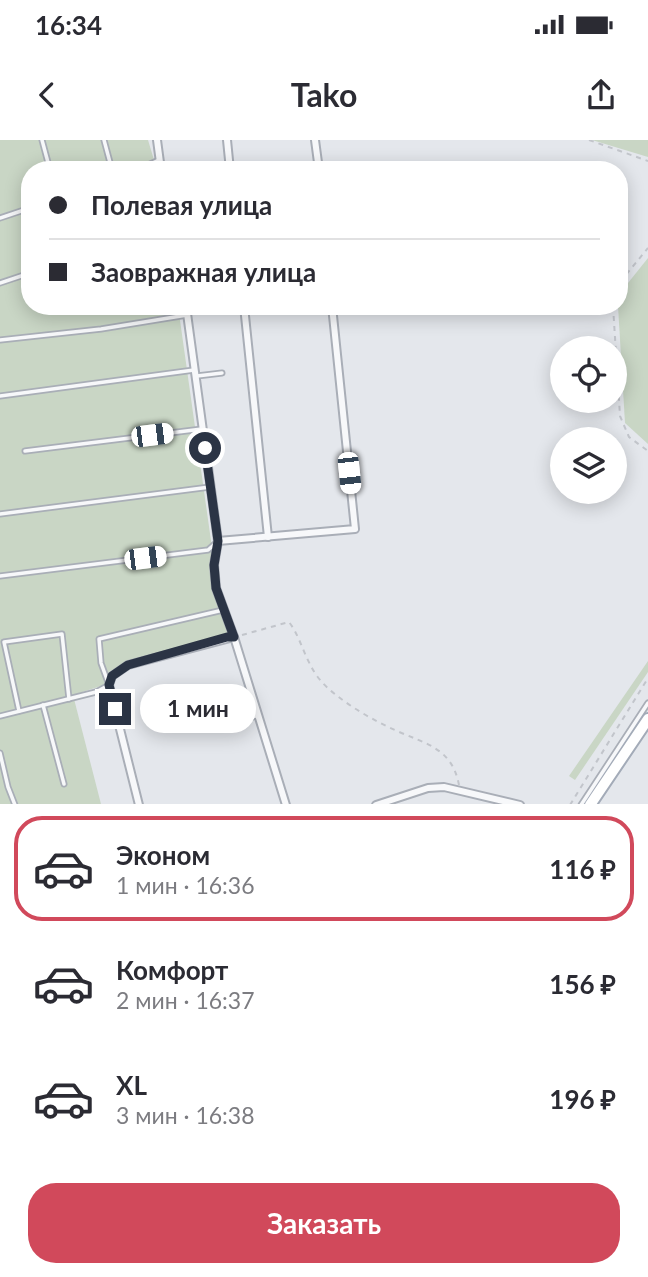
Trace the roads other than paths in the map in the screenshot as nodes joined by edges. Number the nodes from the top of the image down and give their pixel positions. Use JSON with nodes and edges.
{"nodes":[{"id":1,"x":42,"y":140,"type":"edge"},
{"id":2,"x":104,"y":140,"type":"edge"},
{"id":3,"x":157,"y":140,"type":"edge"},
{"id":4,"x":227,"y":140,"type":"edge"},
{"id":5,"x":316,"y":140,"type":"edge"},
{"id":6,"x":159,"y":160,"type":"edge"},
{"id":7,"x":48,"y":161,"type":"edge"},
{"id":8,"x":110,"y":161,"type":"edge"},
{"id":9,"x":229,"y":161,"type":"edge"},
{"id":10,"x":317,"y":161,"type":"edge"},
{"id":11,"x":21,"y":211,"type":"edge"},
{"id":12,"x":0,"y":218,"type":"edge"},
{"id":13,"x":21,"y":276,"type":"edge"},
{"id":14,"x":0,"y":283,"type":"edge"},
{"id":15,"x":181,"y":315,"type":"edge"},
{"id":16,"x":187,"y":315,"type":"edge"},
{"id":17,"x":245,"y":315,"type":"edge"},
{"id":18,"x":333,"y":315,"type":"edge"},
{"id":19,"x":0,"y":340,"type":"edge"},
{"id":20,"x":194,"y":373,"type":"junction"},
{"id":21,"x":222,"y":373,"type":"dead end"},
{"id":22,"x":0,"y":396,"type":"edge"},
{"id":23,"x":202,"y":429,"type":"junction"},
{"id":24,"x":25,"y":451,"type":"dead end"},
{"id":25,"x":209,"y":487,"type":"junction"},
{"id":26,"x":0,"y":514,"type":"edge"},
{"id":27,"x":268,"y":537,"type":"junction"},
{"id":28,"x":218,"y":541,"type":"junction"},
{"id":29,"x":0,"y":576,"type":"edge"},
{"id":30,"x":223,"y":610,"type":"junction"},
{"id":31,"x":234,"y":637,"type":"junction"},
{"id":32,"x":109,"y":685,"type":"junction"},
{"id":33,"x":69,"y":699,"type":"junction"},
{"id":34,"x":648,"y":703,"type":"edge"},
{"id":35,"x":43,"y":705,"type":"junction"},
{"id":36,"x":19,"y":711,"type":"junction"},
{"id":37,"x":258,"y":715,"type":"junction"},
{"id":38,"x":0,"y":716,"type":"edge"},
{"id":39,"x":648,"y":719,"type":"edge"},
{"id":40,"x":221,"y":728,"type":"dead end"},
{"id":41,"x":0,"y":753,"type":"edge"},
{"id":42,"x":64,"y":784,"type":"dead end"},
{"id":43,"x":15,"y":804,"type":"edge"},
{"id":44,"x":139,"y":804,"type":"edge"},
{"id":45,"x":286,"y":804,"type":"edge"},
{"id":46,"x":376,"y":804,"type":"edge"},
{"id":47,"x":520,"y":804,"type":"edge"},
{"id":48,"x":581,"y":804,"type":"edge"},
{"id":49,"x":590,"y":804,"type":"edge"}],
"edges":[{"from":1,"to":7,"type":"lane"},
{"from":2,"to":8,"type":"lane"},
{"from":3,"to":6,"type":"street"},
{"from":4,"to":9,"type":"street"},
{"from":5,"to":10,"type":"street"},
{"from":11,"to":12,"type":"lane"},
{"from":13,"to":14,"type":"lane"},
{"from":15,"to":19,"type":"lane"},
{"from":16,"to":20,"type":"street"},
{"from":17,"to":27,"type":"street"},
{"from":18,"to":27,"type":"street"},
{"from":20,"to":21,"type":"lane"},
{"from":20,"to":22,"type":"lane"},
{"from":20,"to":23,"type":"street"},
{"from":23,"to":24,"type":"lane"},
{"from":23,"to":25,"type":"street"},
{"from":25,"to":26,"type":"lane"},
{"from":25,"to":28,"type":"street"},
{"from":27,"to":28,"type":"street"},
{"from":28,"to":29,"type":"lane"},
{"from":28,"to":30,"type":"street"},
{"from":30,"to":31,"type":"street"},
{"from":30,"to":32,"type":"lane"},
{"from":31,"to":32,"type":"street"},
{"from":31,"to":37,"type":"street"},
{"from":32,"to":33,"type":"lane"},
{"from":32,"to":44,"type":"street"},
{"from":33,"to":35,"type":"lane"},
{"from":33,"to":36,"type":"lane"},
{"from":34,"to":48,"type":"lane"},
{"from":35,"to":36,"type":"lane"},
{"from":35,"to":42,"type":"lane"},
{"from":36,"to":38,"type":"lane"},
{"from":37,"to":40,"type":"lane"},
{"from":37,"to":45,"type":"street"},
{"from":39,"to":49,"type":"main road"},
{"from":41,"to":43,"type":"lane"},
{"from":46,"to":47,"type":"street"}]}
